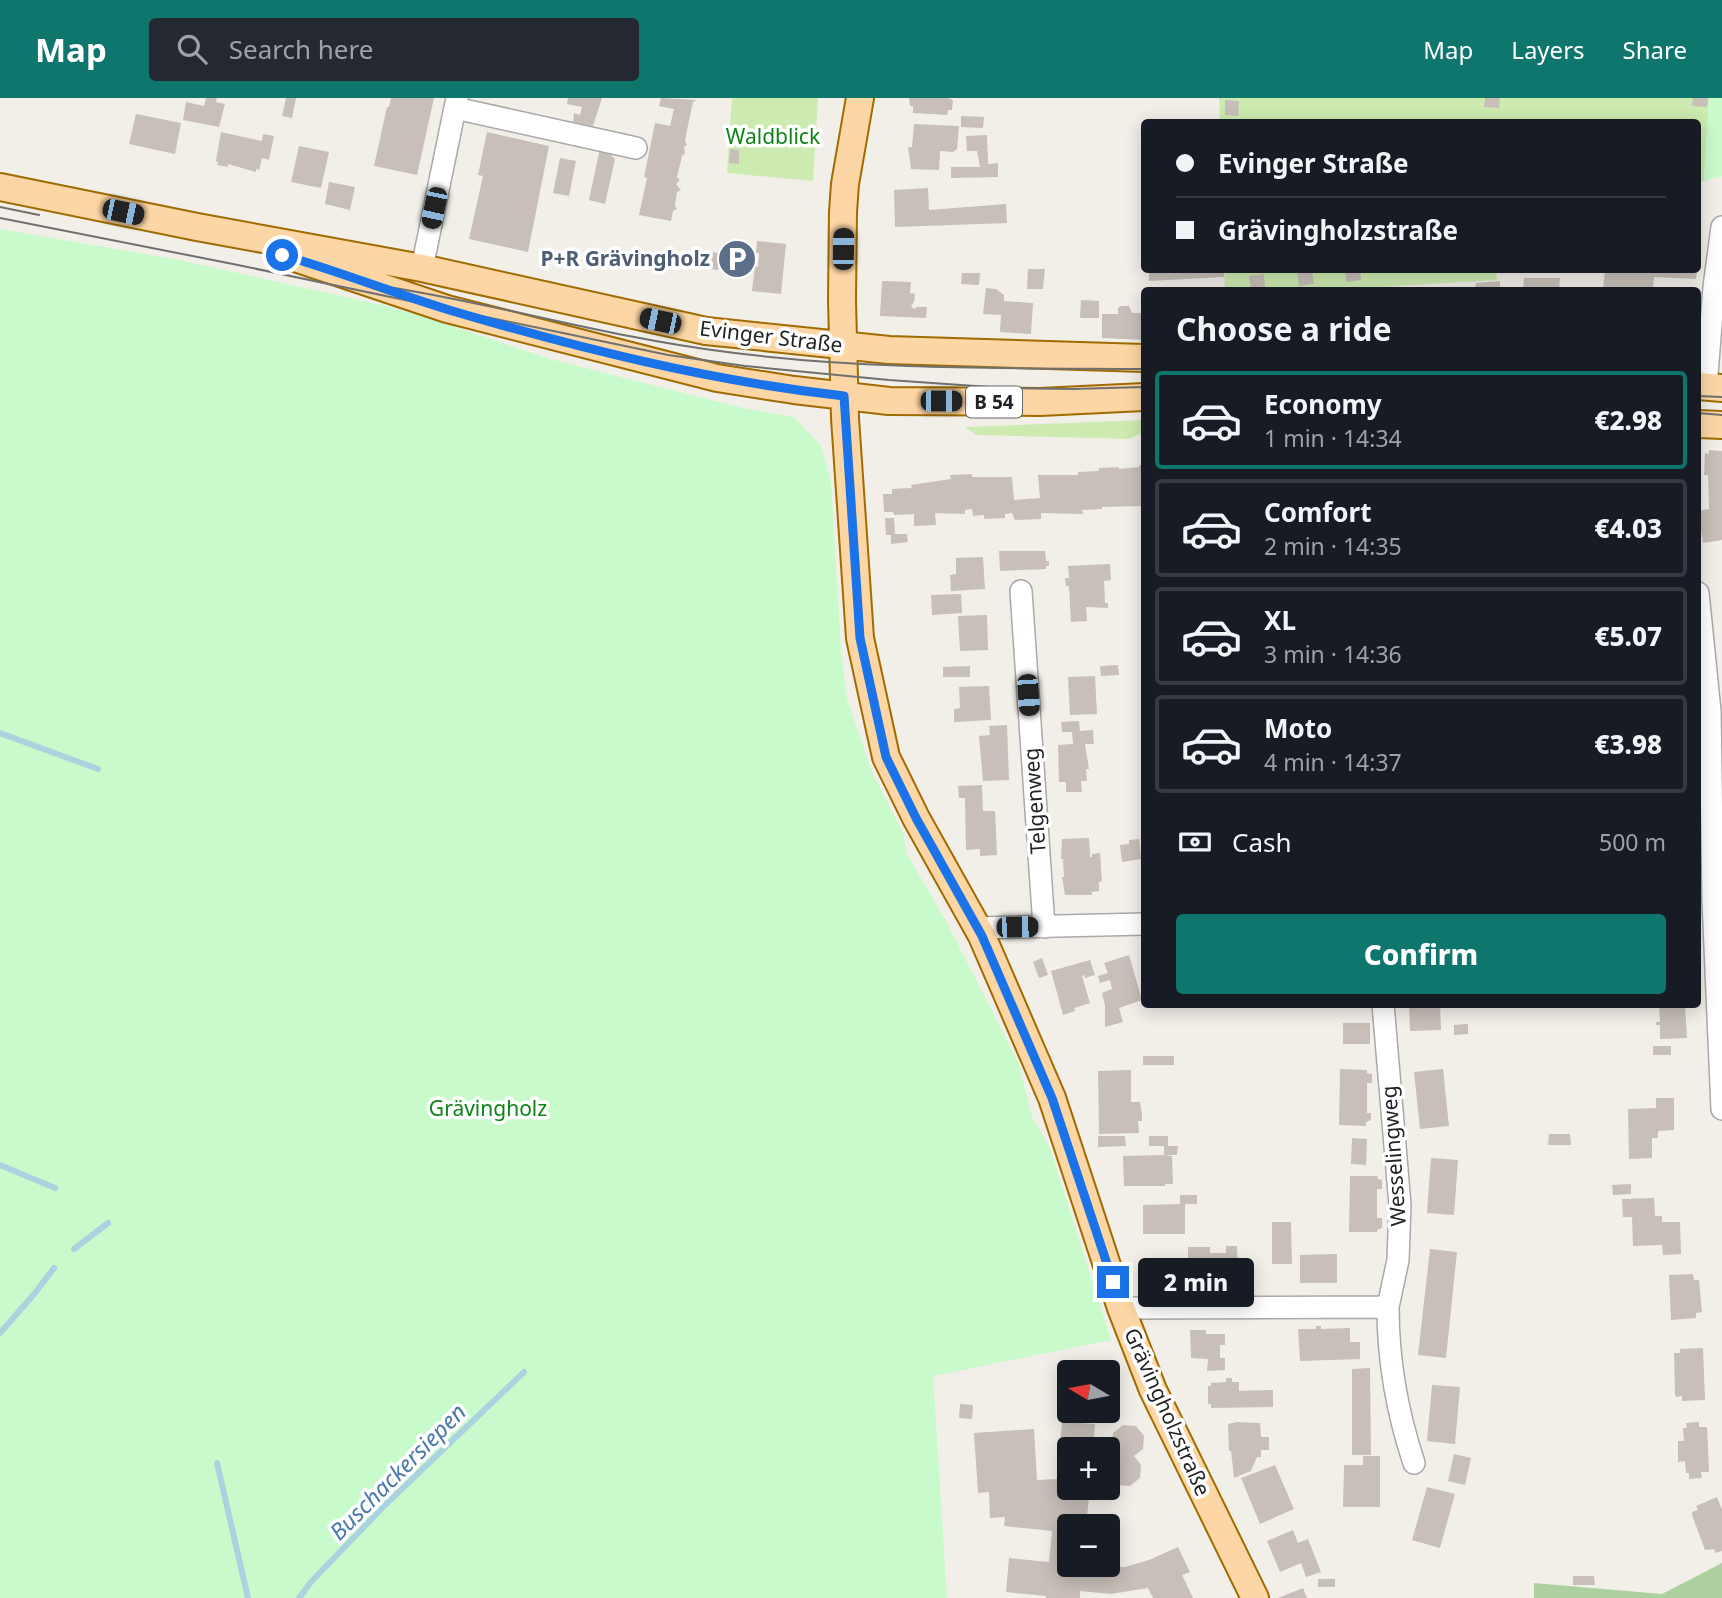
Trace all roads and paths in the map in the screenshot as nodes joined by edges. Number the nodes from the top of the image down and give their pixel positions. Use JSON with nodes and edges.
{"nodes":[{"id":1,"x":860,"y":98,"type":"edge"},
{"id":2,"x":456,"y":103,"type":"edge"},
{"id":3,"x":636,"y":148,"type":"dead end"},
{"id":4,"x":0,"y":187,"type":"edge"},
{"id":5,"x":197,"y":227,"type":"junction"},
{"id":6,"x":1722,"y":227,"type":"edge"},
{"id":7,"x":1720,"y":255,"type":"edge"},
{"id":8,"x":422,"y":268,"type":"junction"},
{"id":9,"x":843,"y":345,"type":"junction"},
{"id":10,"x":1141,"y":358,"type":"edge"},
{"id":11,"x":1708,"y":387,"type":"edge"},
{"id":12,"x":844,"y":396,"type":"junction"},
{"id":13,"x":1141,"y":397,"type":"edge"},
{"id":14,"x":1701,"y":424,"type":"edge"},
{"id":15,"x":1722,"y":425,"type":"edge"},
{"id":16,"x":1021,"y":592,"type":"dead end"},
{"id":17,"x":1701,"y":622,"type":"edge"},
{"id":18,"x":1710,"y":711,"type":"edge"},
{"id":19,"x":1711,"y":900,"type":"edge"},
{"id":20,"x":1141,"y":923,"type":"edge"},
{"id":21,"x":1044,"y":927,"type":"junction"},
{"id":22,"x":978,"y":928,"type":"junction"},
{"id":23,"x":1383,"y":1008,"type":"edge"},
{"id":24,"x":1722,"y":1109,"type":"edge"},
{"id":25,"x":1388,"y":1307,"type":"junction"},
{"id":26,"x":1121,"y":1308,"type":"junction"},
{"id":27,"x":1414,"y":1463,"type":"dead end"},
{"id":28,"x":1255,"y":1598,"type":"edge"}],
"edges":[{"from":1,"to":9,"type":"main road","name":"Grävingholzstraße"},
{"from":2,"to":3,"type":"street"},
{"from":2,"to":8,"type":"street"},
{"from":4,"to":5,"type":"main road","name":"Evinger Straße","number":"B 54"},
{"from":5,"to":8,"type":"main road","name":"Evinger Straße","number":"B 54"},
{"from":5,"to":12,"type":"main road","name":"Evinger Straße","number":"B 54"},
{"from":6,"to":7,"type":"street"},
{"from":7,"to":11,"type":"street"},
{"from":8,"to":9,"type":"main road","name":"Evinger Straße","number":"B 54"},
{"from":9,"to":10,"type":"main road","name":"Evinger Straße","number":"B 54"},
{"from":9,"to":12,"type":"main road","name":"Grävingholzstraße"},
{"from":12,"to":13,"type":"main road","name":"Evinger Straße","number":"B 54"},
{"from":12,"to":22,"type":"main road","name":"Grävingholzstraße"},
{"from":14,"to":15,"type":"main road"},
{"from":16,"to":21,"type":"street","name":"Telgenweg"},
{"from":17,"to":18,"type":"street"},
{"from":18,"to":19,"type":"street"},
{"from":19,"to":24,"type":"street"},
{"from":20,"to":21,"type":"street"},
{"from":21,"to":22,"type":"street"},
{"from":22,"to":26,"type":"main road","name":"Grävingholzstraße"},
{"from":23,"to":25,"type":"street","name":"Wesselingweg"},
{"from":25,"to":26,"type":"street"},
{"from":25,"to":27,"type":"street","name":"Wesselingweg"},
{"from":26,"to":28,"type":"main road","name":"Grävingholzstraße"}]}
